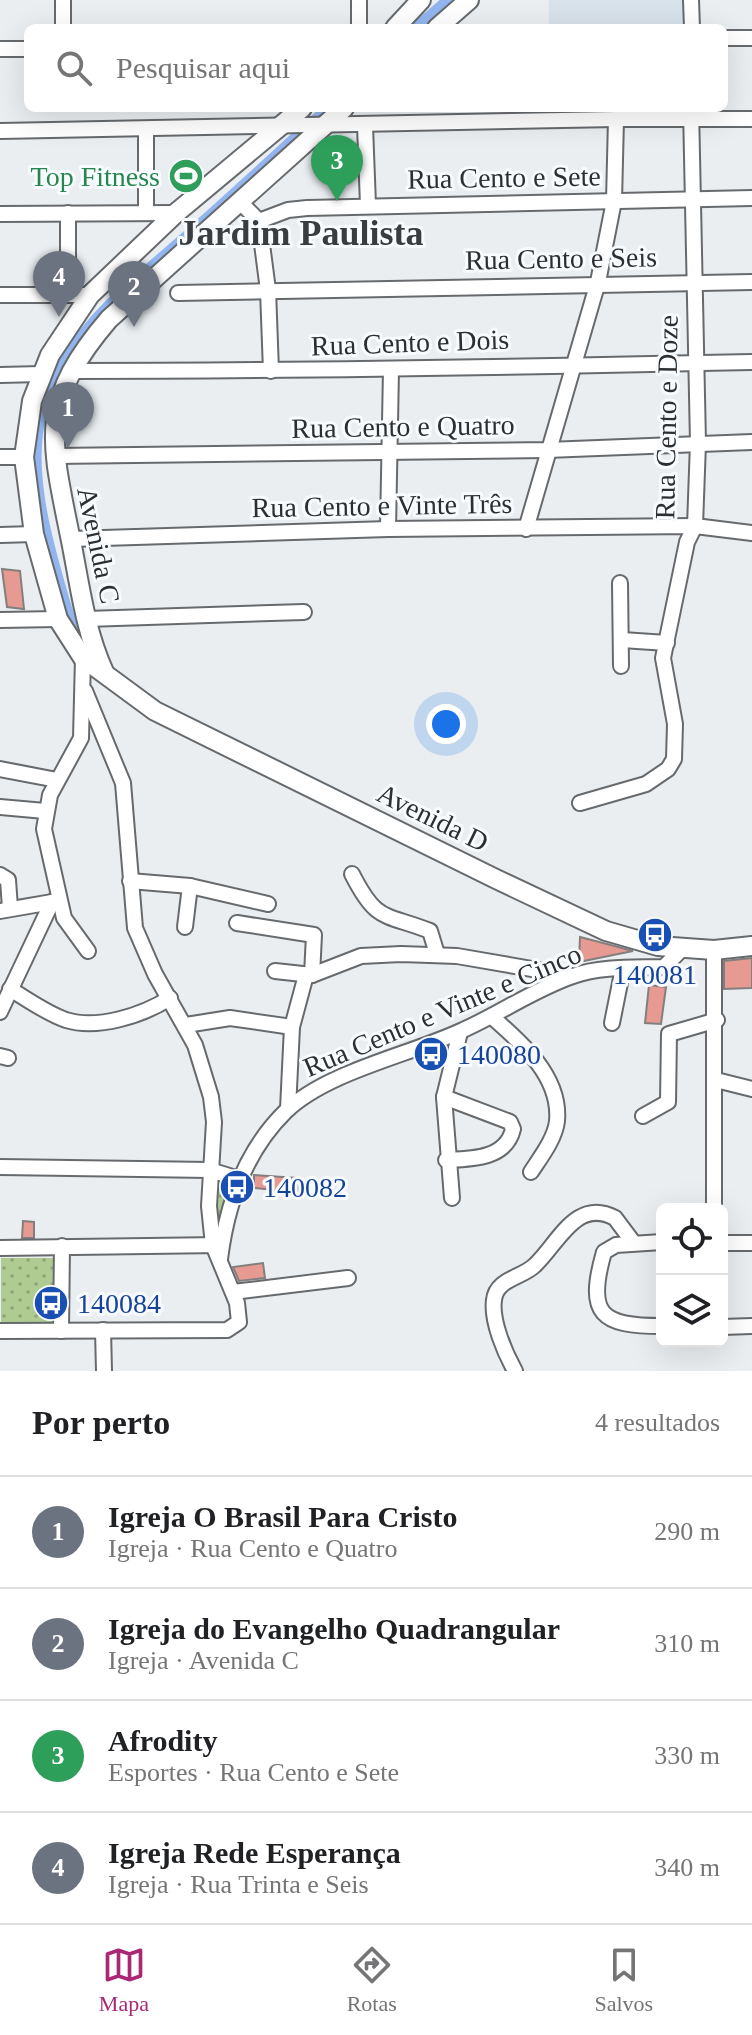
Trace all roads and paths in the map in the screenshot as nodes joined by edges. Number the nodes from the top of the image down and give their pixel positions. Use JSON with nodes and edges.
{"nodes":[{"id":1,"x":63,"y":0,"type":"edge"},
{"id":2,"x":359,"y":0,"type":"edge"},
{"id":3,"x":421,"y":0,"type":"edge"},
{"id":4,"x":469,"y":0,"type":"edge"},
{"id":5,"x":691,"y":0,"type":"edge"},
{"id":6,"x":63,"y":24,"type":"edge"},
{"id":7,"x":359,"y":24,"type":"edge"},
{"id":8,"x":399,"y":24,"type":"edge"},
{"id":9,"x":442,"y":24,"type":"edge"},
{"id":10,"x":692,"y":24,"type":"edge"},
{"id":11,"x":728,"y":38,"type":"edge"},
{"id":12,"x":752,"y":38,"type":"edge"},
{"id":13,"x":0,"y":49,"type":"edge"},
{"id":14,"x":24,"y":49,"type":"edge"},
{"id":15,"x":298,"y":112,"type":"edge"},
{"id":16,"x":339,"y":112,"type":"edge"},
{"id":17,"x":690,"y":114,"type":"edge"},
{"id":18,"x":616,"y":119,"type":"junction"},
{"id":19,"x":752,"y":119,"type":"edge"},
{"id":20,"x":324,"y":125,"type":"junction"},
{"id":21,"x":282,"y":126,"type":"junction"},
{"id":22,"x":365,"y":126,"type":"junction"},
{"id":23,"x":146,"y":129,"type":"junction"},
{"id":24,"x":0,"y":131,"type":"edge"},
{"id":25,"x":692,"y":198,"type":"junction"},
{"id":26,"x":752,"y":198,"type":"edge"},
{"id":27,"x":614,"y":201,"type":"junction"},
{"id":28,"x":240,"y":202,"type":"junction"},
{"id":29,"x":368,"y":205,"type":"junction"},
{"id":30,"x":146,"y":211,"type":"junction"},
{"id":31,"x":68,"y":213,"type":"junction"},
{"id":32,"x":176,"y":213,"type":"junction"},
{"id":33,"x":0,"y":214,"type":"edge"},
{"id":34,"x":259,"y":221,"type":"junction"},
{"id":35,"x":598,"y":282,"type":"junction"},
{"id":36,"x":752,"y":282,"type":"edge"},
{"id":37,"x":694,"y":283,"type":"junction"},
{"id":38,"x":268,"y":290,"type":"junction"},
{"id":39,"x":178,"y":293,"type":"dead end"},
{"id":40,"x":68,"y":294,"type":"junction"},
{"id":41,"x":0,"y":295,"type":"edge"},
{"id":42,"x":90,"y":295,"type":"junction"},
{"id":43,"x":752,"y":362,"type":"edge"},
{"id":44,"x":575,"y":363,"type":"junction"},
{"id":45,"x":695,"y":364,"type":"junction"},
{"id":46,"x":391,"y":370,"type":"junction"},
{"id":47,"x":70,"y":371,"type":"junction"},
{"id":48,"x":271,"y":371,"type":"junction"},
{"id":49,"x":41,"y":374,"type":"junction"},
{"id":50,"x":0,"y":375,"type":"edge"},
{"id":51,"x":752,"y":442,"type":"edge"},
{"id":52,"x":698,"y":443,"type":"junction"},
{"id":53,"x":547,"y":450,"type":"junction"},
{"id":54,"x":388,"y":453,"type":"junction"},
{"id":55,"x":54,"y":456,"type":"junction"},
{"id":56,"x":0,"y":457,"type":"edge"},
{"id":57,"x":24,"y":457,"type":"junction"},
{"id":58,"x":695,"y":526,"type":"junction"},
{"id":59,"x":388,"y":529,"type":"junction"},
{"id":60,"x":526,"y":529,"type":"junction"},
{"id":61,"x":752,"y":533,"type":"edge"},
{"id":62,"x":34,"y":534,"type":"junction"},
{"id":63,"x":0,"y":535,"type":"edge"},
{"id":64,"x":71,"y":539,"type":"junction"},
{"id":65,"x":620,"y":583,"type":"dead end"},
{"id":66,"x":304,"y":612,"type":"dead end"},
{"id":67,"x":58,"y":619,"type":"junction"},
{"id":68,"x":86,"y":619,"type":"junction"},
{"id":69,"x":0,"y":620,"type":"edge"},
{"id":70,"x":622,"y":640,"type":"junction"},
{"id":71,"x":667,"y":643,"type":"junction"},
{"id":72,"x":83,"y":658,"type":"junction"},
{"id":73,"x":621,"y":666,"type":"dead end"},
{"id":74,"x":106,"y":678,"type":"junction"},
{"id":75,"x":85,"y":691,"type":"junction"},
{"id":76,"x":0,"y":769,"type":"edge"},
{"id":77,"x":57,"y":780,"type":"junction"},
{"id":78,"x":580,"y":803,"type":"dead end"},
{"id":79,"x":0,"y":807,"type":"edge"},
{"id":80,"x":45,"y":811,"type":"junction"},
{"id":81,"x":352,"y":874,"type":"dead end"},
{"id":82,"x":0,"y":875,"type":"edge"},
{"id":83,"x":130,"y":881,"type":"junction"},
{"id":84,"x":190,"y":886,"type":"junction"},
{"id":85,"x":55,"y":901,"type":"junction"},
{"id":86,"x":268,"y":904,"type":"dead end"},
{"id":87,"x":5,"y":910,"type":"edge"},
{"id":88,"x":237,"y":923,"type":"dead end"},
{"id":89,"x":185,"y":927,"type":"dead end"},
{"id":90,"x":752,"y":946,"type":"edge"},
{"id":91,"x":684,"y":947,"type":"junction"},
{"id":92,"x":714,"y":950,"type":"junction"},
{"id":93,"x":88,"y":951,"type":"dead end"},
{"id":94,"x":437,"y":954,"type":"junction"},
{"id":95,"x":623,"y":968,"type":"junction"},
{"id":96,"x":275,"y":971,"type":"dead end"},
{"id":97,"x":309,"y":975,"type":"junction"},
{"id":98,"x":572,"y":976,"type":"junction"},
{"id":99,"x":10,"y":989,"type":"junction"},
{"id":100,"x":170,"y":998,"type":"junction"},
{"id":101,"x":0,"y":1012,"type":"edge"},
{"id":102,"x":492,"y":1017,"type":"junction"},
{"id":103,"x":717,"y":1020,"type":"junction"},
{"id":104,"x":612,"y":1023,"type":"dead end"},
{"id":105,"x":186,"y":1025,"type":"junction"},
{"id":106,"x":292,"y":1027,"type":"junction"},
{"id":107,"x":460,"y":1032,"type":"junction"},
{"id":108,"x":716,"y":1080,"type":"junction"},
{"id":109,"x":752,"y":1089,"type":"edge"},
{"id":110,"x":444,"y":1097,"type":"junction"},
{"id":111,"x":288,"y":1109,"type":"junction"},
{"id":112,"x":643,"y":1116,"type":"dead end"},
{"id":113,"x":446,"y":1160,"type":"junction"},
{"id":114,"x":0,"y":1167,"type":"edge"},
{"id":115,"x":210,"y":1170,"type":"junction"},
{"id":116,"x":531,"y":1172,"type":"dead end"},
{"id":117,"x":239,"y":1179,"type":"junction"},
{"id":118,"x":452,"y":1198,"type":"dead end"},
{"id":119,"x":714,"y":1203,"type":"edge"},
{"id":120,"x":633,"y":1242,"type":"junction"},
{"id":121,"x":656,"y":1242,"type":"edge"},
{"id":122,"x":728,"y":1243,"type":"edge"},
{"id":123,"x":752,"y":1243,"type":"edge"},
{"id":124,"x":62,"y":1246,"type":"junction"},
{"id":125,"x":0,"y":1248,"type":"edge"},
{"id":126,"x":218,"y":1250,"type":"junction"},
{"id":127,"x":348,"y":1278,"type":"dead end"},
{"id":128,"x":233,"y":1292,"type":"junction"},
{"id":129,"x":656,"y":1325,"type":"edge"},
{"id":130,"x":752,"y":1326,"type":"edge"},
{"id":131,"x":728,"y":1327,"type":"edge"},
{"id":132,"x":103,"y":1330,"type":"junction"},
{"id":133,"x":0,"y":1331,"type":"edge"},
{"id":134,"x":61,"y":1331,"type":"junction"},
{"id":135,"x":104,"y":1371,"type":"edge"},
{"id":136,"x":515,"y":1371,"type":"edge"}],
"edges":[{"from":1,"to":6,"type":"street"},
{"from":2,"to":7,"type":"street"},
{"from":3,"to":8,"type":"main road"},
{"from":4,"to":9,"type":"main road"},
{"from":5,"to":10,"type":"street"},
{"from":11,"to":12,"type":"street"},
{"from":13,"to":14,"type":"street"},
{"from":15,"to":21,"type":"main road","name":"Avenida D"},
{"from":16,"to":20,"type":"main road","name":"Avenida C"},
{"from":17,"to":18,"type":"street"},
{"from":17,"to":19,"type":"street"},
{"from":17,"to":25,"type":"street","name":"Rua Cento e Doze"},
{"from":18,"to":22,"type":"street"},
{"from":18,"to":27,"type":"street"},
{"from":20,"to":21,"type":"street"},
{"from":20,"to":22,"type":"street"},
{"from":20,"to":28,"type":"main road","name":"Avenida C"},
{"from":21,"to":23,"type":"street"},
{"from":21,"to":32,"type":"main road","name":"Avenida D"},
{"from":22,"to":29,"type":"street"},
{"from":23,"to":24,"type":"street"},
{"from":23,"to":30,"type":"street"},
{"from":25,"to":26,"type":"street","name":"Rua Cento e Sete"},
{"from":25,"to":27,"type":"street","name":"Rua Cento e Sete"},
{"from":25,"to":37,"type":"street","name":"Rua Cento e Doze"},
{"from":27,"to":29,"type":"street","name":"Rua Cento e Sete"},
{"from":27,"to":35,"type":"street"},
{"from":28,"to":34,"type":"street"},
{"from":28,"to":47,"type":"main road","name":"Avenida C"},
{"from":29,"to":34,"type":"street","name":"Rua Cento e Sete"},
{"from":30,"to":31,"type":"street"},
{"from":30,"to":32,"type":"street"},
{"from":31,"to":33,"type":"street"},
{"from":31,"to":40,"type":"street"},
{"from":32,"to":42,"type":"main road","name":"Avenida D"},
{"from":34,"to":38,"type":"street"},
{"from":35,"to":37,"type":"street","name":"Rua Cento e Seis"},
{"from":35,"to":38,"type":"street","name":"Rua Cento e Seis"},
{"from":35,"to":44,"type":"street"},
{"from":36,"to":37,"type":"street","name":"Rua Cento e Seis"},
{"from":37,"to":45,"type":"street","name":"Rua Cento e Doze"},
{"from":38,"to":39,"type":"street","name":"Rua Cento e Seis"},
{"from":38,"to":48,"type":"street"},
{"from":40,"to":41,"type":"street"},
{"from":40,"to":42,"type":"street"},
{"from":42,"to":49,"type":"main road","name":"Avenida D"},
{"from":43,"to":45,"type":"street","name":"Rua Cento e Dois"},
{"from":44,"to":45,"type":"street","name":"Rua Cento e Dois"},
{"from":44,"to":46,"type":"street","name":"Rua Cento e Dois"},
{"from":44,"to":53,"type":"street"},
{"from":45,"to":52,"type":"street","name":"Rua Cento e Doze"},
{"from":46,"to":48,"type":"street","name":"Rua Cento e Dois"},
{"from":46,"to":54,"type":"street"},
{"from":47,"to":48,"type":"street","name":"Rua Cento e Dois"},
{"from":47,"to":55,"type":"main road","name":"Avenida C"},
{"from":49,"to":50,"type":"street"},
{"from":49,"to":57,"type":"main road","name":"Avenida D"},
{"from":51,"to":52,"type":"street","name":"Rua Cento e Quatro"},
{"from":52,"to":53,"type":"street","name":"Rua Cento e Quatro"},
{"from":52,"to":58,"type":"street","name":"Rua Cento e Doze"},
{"from":53,"to":54,"type":"street","name":"Rua Cento e Quatro"},
{"from":53,"to":60,"type":"street"},
{"from":54,"to":55,"type":"street","name":"Rua Cento e Quatro"},
{"from":54,"to":59,"type":"street"},
{"from":55,"to":64,"type":"main road","name":"Avenida C"},
{"from":56,"to":57,"type":"street"},
{"from":57,"to":62,"type":"main road","name":"Avenida D"},
{"from":58,"to":60,"type":"street","name":"Rua Cento e Vinte Três"},
{"from":58,"to":61,"type":"street","name":"Rua Cento e Vinte Três"},
{"from":58,"to":71,"type":"street","name":"Rua Cento e Doze"},
{"from":59,"to":60,"type":"street","name":"Rua Cento e Vinte Três"},
{"from":59,"to":64,"type":"street","name":"Rua Cento e Vinte Três"},
{"from":62,"to":63,"type":"street"},
{"from":62,"to":67,"type":"main road","name":"Avenida D"},
{"from":64,"to":68,"type":"main road","name":"Avenida C"},
{"from":65,"to":70,"type":"street"},
{"from":66,"to":68,"type":"street"},
{"from":67,"to":69,"type":"street"},
{"from":67,"to":72,"type":"main road","name":"Avenida D"},
{"from":68,"to":74,"type":"main road","name":"Avenida C"},
{"from":70,"to":71,"type":"street"},
{"from":70,"to":73,"type":"street"},
{"from":71,"to":78,"type":"street","name":"Rua Cento e Doze"},
{"from":72,"to":74,"type":"main road","name":"Avenida D"},
{"from":72,"to":75,"type":"street"},
{"from":74,"to":91,"type":"main road","name":"Avenida D"},
{"from":75,"to":77,"type":"street"},
{"from":75,"to":83,"type":"street"},
{"from":76,"to":77,"type":"street"},
{"from":77,"to":80,"type":"street"},
{"from":79,"to":80,"type":"street"},
{"from":80,"to":85,"type":"street"},
{"from":81,"to":94,"type":"street"},
{"from":82,"to":87,"type":"street"},
{"from":83,"to":84,"type":"street"},
{"from":83,"to":100,"type":"street"},
{"from":84,"to":86,"type":"street"},
{"from":84,"to":89,"type":"street"},
{"from":85,"to":87,"type":"street"},
{"from":85,"to":93,"type":"street"},
{"from":85,"to":99,"type":"street"},
{"from":88,"to":97,"type":"street"},
{"from":90,"to":92,"type":"main road","name":"Avenida D"},
{"from":91,"to":92,"type":"main road","name":"Avenida D"},
{"from":91,"to":95,"type":"street","name":"Rua Cento e Vinte e Cinco"},
{"from":92,"to":103,"type":"street"},
{"from":94,"to":97,"type":"street"},
{"from":94,"to":98,"type":"street"},
{"from":95,"to":98,"type":"street","name":"Rua Cento e Vinte e Cinco"},
{"from":95,"to":104,"type":"street"},
{"from":96,"to":97,"type":"street"},
{"from":97,"to":106,"type":"street"},
{"from":98,"to":102,"type":"street","name":"Rua Cento e Vinte e Cinco"},
{"from":99,"to":100,"type":"street"},
{"from":99,"to":101,"type":"street"},
{"from":100,"to":105,"type":"street"},
{"from":102,"to":107,"type":"street","name":"Rua Cento e Vinte e Cinco"},
{"from":102,"to":116,"type":"street"},
{"from":103,"to":108,"type":"street"},
{"from":103,"to":112,"type":"street"},
{"from":105,"to":106,"type":"street"},
{"from":105,"to":115,"type":"street"},
{"from":106,"to":111,"type":"street"},
{"from":107,"to":110,"type":"street"},
{"from":107,"to":111,"type":"street","name":"Rua Cento e Vinte e Cinco"},
{"from":108,"to":109,"type":"street"},
{"from":108,"to":119,"type":"street"},
{"from":110,"to":113,"type":"street"},
{"from":110,"to":113,"type":"street"},
{"from":111,"to":117,"type":"street","name":"Rua Cento e Vinte e Cinco"},
{"from":113,"to":118,"type":"street"},
{"from":114,"to":115,"type":"street"},
{"from":115,"to":117,"type":"street"},
{"from":115,"to":126,"type":"street"},
{"from":117,"to":126,"type":"street","name":"Rua Cento e Vinte e Cinco"},
{"from":120,"to":121,"type":"street"},
{"from":120,"to":129,"type":"street"},
{"from":120,"to":136,"type":"street"},
{"from":122,"to":123,"type":"street"},
{"from":124,"to":125,"type":"street"},
{"from":124,"to":126,"type":"street"},
{"from":124,"to":134,"type":"street"},
{"from":126,"to":128,"type":"street"},
{"from":127,"to":128,"type":"street"},
{"from":128,"to":132,"type":"street"},
{"from":130,"to":131,"type":"street"},
{"from":132,"to":134,"type":"street"},
{"from":132,"to":135,"type":"street"},
{"from":133,"to":134,"type":"street"}]}
